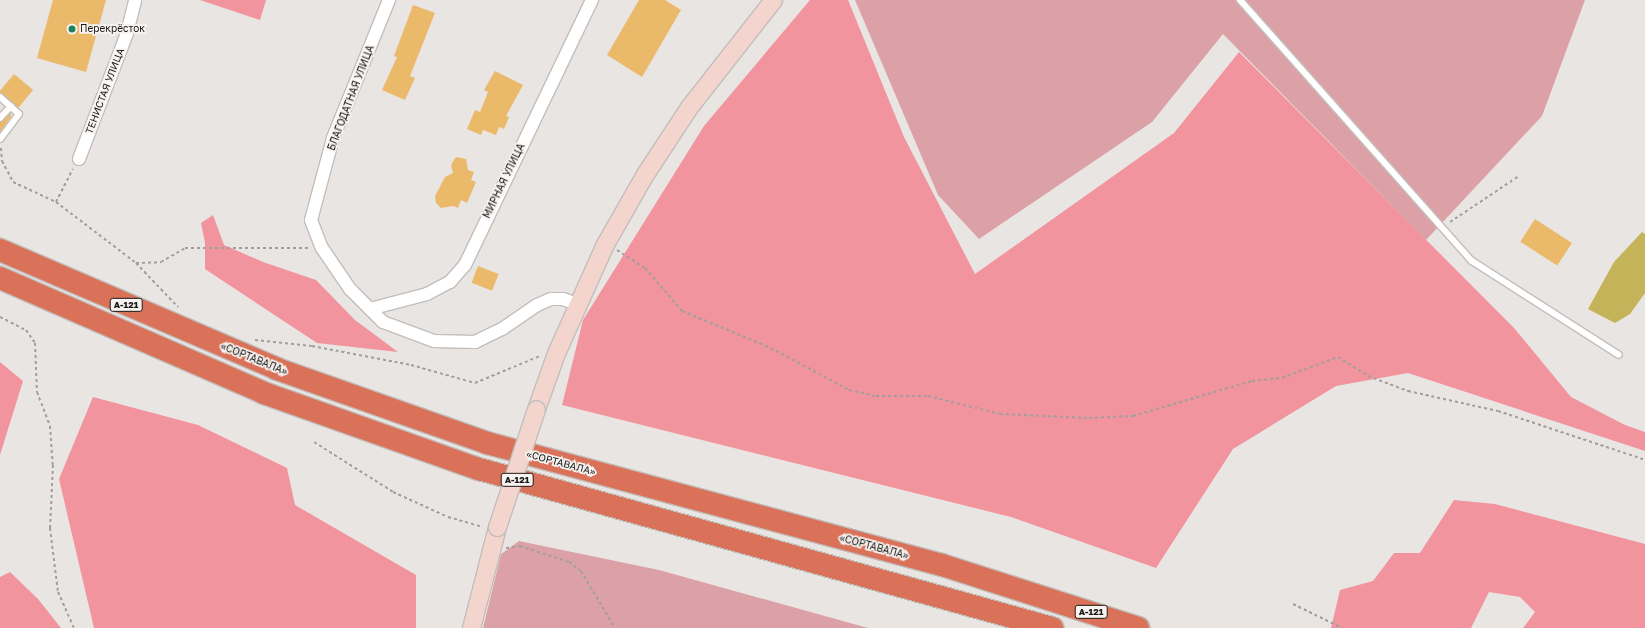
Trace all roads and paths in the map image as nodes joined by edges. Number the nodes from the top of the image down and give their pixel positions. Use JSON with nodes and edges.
{"nodes":[{"id":1,"x":135,"y":0,"type":"edge"},
{"id":2,"x":389,"y":0,"type":"edge"},
{"id":3,"x":592,"y":0,"type":"edge"},
{"id":4,"x":773,"y":0,"type":"edge"},
{"id":5,"x":1240,"y":0,"type":"edge"},
{"id":6,"x":0,"y":97,"type":"edge"},
{"id":7,"x":11,"y":106,"type":"junction"},
{"id":8,"x":0,"y":118,"type":"edge"},
{"id":9,"x":0,"y":139,"type":"edge"},
{"id":10,"x":78,"y":159,"type":"joint"},
{"id":11,"x":1519,"y":176,"type":"dead end"},
{"id":12,"x":56,"y":202,"type":"junction"},
{"id":13,"x":1441,"y":228,"type":"junction"},
{"id":14,"x":605,"y":244,"type":"junction"},
{"id":15,"x":322,"y":248,"type":"junction"},
{"id":16,"x":0,"y":250,"type":"edge"},
{"id":17,"x":136,"y":263,"type":"junction"},
{"id":18,"x":0,"y":278,"type":"edge"},
{"id":19,"x":576,"y":304,"type":"junction"},
{"id":20,"x":179,"y":309,"type":"dead end"},
{"id":21,"x":370,"y":309,"type":"junction"},
{"id":22,"x":0,"y":317,"type":"edge"},
{"id":23,"x":250,"y":340,"type":"dead end"},
{"id":24,"x":560,"y":344,"type":"junction"},
{"id":25,"x":1619,"y":355,"type":"dead end"},
{"id":26,"x":314,"y":442,"type":"dead end"},
{"id":27,"x":1645,"y":460,"type":"edge"},
{"id":28,"x":490,"y":530,"type":"junction"},
{"id":29,"x":490,"y":551,"type":"junction"},
{"id":30,"x":1293,"y":604,"type":"dead end"},
{"id":31,"x":74,"y":628,"type":"edge"},
{"id":32,"x":471,"y":628,"type":"edge"},
{"id":33,"x":615,"y":628,"type":"edge"},
{"id":34,"x":1052,"y":628,"type":"edge"},
{"id":35,"x":1138,"y":628,"type":"edge"},
{"id":36,"x":1342,"y":628,"type":"edge"}],
"edges":[{"from":1,"to":10,"type":"street","name":"ТЕНИСТАЯ УЛИЦА"},
{"from":2,"to":15,"type":"street","name":"БЛАГОДАТНАЯ УЛИЦА"},
{"from":3,"to":21,"type":"street","name":"МИРНАЯ УЛИЦА"},
{"from":4,"to":14,"type":"street"},
{"from":5,"to":13,"type":"lane"},
{"from":6,"to":7,"type":"lane"},
{"from":7,"to":8,"type":"lane"},
{"from":7,"to":9,"type":"lane"},
{"from":9,"to":12,"type":"path"},
{"from":10,"to":12,"type":"path"},
{"from":11,"to":13,"type":"path"},
{"from":12,"to":17,"type":"path"},
{"from":13,"to":25,"type":"lane"},
{"from":14,"to":19,"type":"street"},
{"from":14,"to":27,"type":"path"},
{"from":15,"to":17,"type":"path"},
{"from":15,"to":21,"type":"street","name":"БЛАГОДАТНАЯ УЛИЦА"},
{"from":16,"to":35,"type":"highway","name":"«СОРТАВАЛА»","number":"А-121"},
{"from":17,"to":20,"type":"path"},
{"from":18,"to":34,"type":"highway","number":"А-121"},
{"from":19,"to":21,"type":"street","name":"БЛАГОДАТНАЯ УЛИЦА"},
{"from":19,"to":24,"type":"street"},
{"from":22,"to":31,"type":"path"},
{"from":23,"to":24,"type":"path"},
{"from":24,"to":28,"type":"street","bridge":true},
{"from":26,"to":28,"type":"path"},
{"from":28,"to":29,"type":"street"},
{"from":29,"to":32,"type":"street"},
{"from":29,"to":33,"type":"path"},
{"from":30,"to":36,"type":"path"}]}
